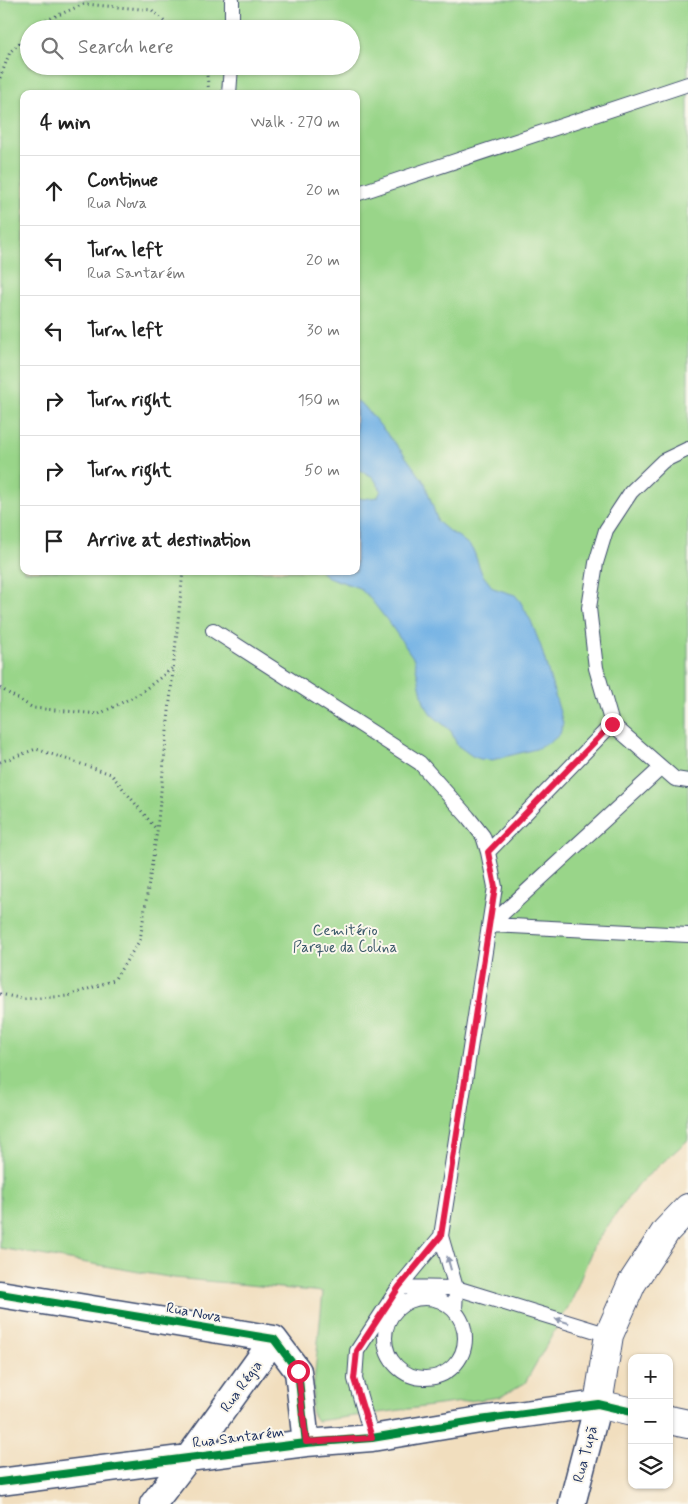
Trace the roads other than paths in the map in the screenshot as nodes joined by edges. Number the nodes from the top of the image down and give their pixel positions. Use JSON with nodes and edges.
{"nodes":[{"id":1,"x":232,"y":0,"type":"edge"},
{"id":2,"x":232,"y":20,"type":"edge"},
{"id":3,"x":230,"y":75,"type":"edge"},
{"id":4,"x":688,"y":84,"type":"edge"},
{"id":5,"x":229,"y":90,"type":"edge"},
{"id":6,"x":360,"y":193,"type":"edge"},
{"id":7,"x":688,"y":449,"type":"edge"},
{"id":8,"x":213,"y":630,"type":"dead end"},
{"id":9,"x":612,"y":724,"type":"junction"},
{"id":10,"x":661,"y":768,"type":"junction"},
{"id":11,"x":688,"y":781,"type":"edge"},
{"id":12,"x":488,"y":852,"type":"junction"},
{"id":13,"x":490,"y":925,"type":"junction"},
{"id":14,"x":688,"y":935,"type":"edge"},
{"id":15,"x":688,"y":1208,"type":"edge"},
{"id":16,"x":441,"y":1236,"type":"junction"},
{"id":17,"x":399,"y":1287,"type":"junction"},
{"id":18,"x":456,"y":1288,"type":"junction"},
{"id":19,"x":0,"y":1294,"type":"edge"},
{"id":20,"x":398,"y":1308,"type":"junction"},
{"id":21,"x":455,"y":1311,"type":"junction"},
{"id":22,"x":609,"y":1336,"type":"junction"},
{"id":23,"x":274,"y":1340,"type":"junction"},
{"id":24,"x":598,"y":1404,"type":"junction"},
{"id":25,"x":628,"y":1411,"type":"edge"},
{"id":26,"x":673,"y":1421,"type":"edge"},
{"id":27,"x":688,"y":1424,"type":"edge"},
{"id":28,"x":372,"y":1438,"type":"junction"},
{"id":29,"x":306,"y":1442,"type":"junction"},
{"id":30,"x":190,"y":1457,"type":"junction"},
{"id":31,"x":0,"y":1482,"type":"edge"},
{"id":32,"x":153,"y":1504,"type":"edge"},
{"id":33,"x":572,"y":1504,"type":"edge"}],
"edges":[{"from":1,"to":2,"type":"lane"},
{"from":3,"to":5,"type":"lane"},
{"from":4,"to":6,"type":"lane"},
{"from":7,"to":9,"type":"lane"},
{"from":8,"to":12,"type":"lane"},
{"from":9,"to":10,"type":"lane"},
{"from":9,"to":12,"type":"lane"},
{"from":10,"to":11,"type":"lane"},
{"from":10,"to":13,"type":"lane"},
{"from":12,"to":13,"type":"lane"},
{"from":13,"to":14,"type":"lane"},
{"from":13,"to":16,"type":"lane"},
{"from":15,"to":22,"type":"street"},
{"from":16,"to":17,"type":"lane"},
{"from":18,"to":16,"type":"lane","one_way":true},
{"from":17,"to":18,"type":"lane"},
{"from":17,"to":20,"type":"lane"},
{"from":17,"to":28,"type":"lane"},
{"from":18,"to":21,"type":"lane"},
{"from":22,"to":18,"type":"lane","one_way":true},
{"from":19,"to":23,"type":"street","name":"Rua Nova"},
{"from":20,"to":21,"type":"lane"},
{"from":20,"to":21,"type":"lane"},
{"from":22,"to":24,"type":"street"},
{"from":23,"to":29,"type":"street"},
{"from":23,"to":30,"type":"street","name":"Rua Régia"},
{"from":24,"to":25,"type":"street"},
{"from":24,"to":28,"type":"street","name":"Rua Santarém"},
{"from":24,"to":33,"type":"street","name":"Rua Tupã"},
{"from":26,"to":27,"type":"street"},
{"from":28,"to":29,"type":"street","name":"Rua Santarém"},
{"from":29,"to":30,"type":"street","name":"Rua Santarém"},
{"from":30,"to":31,"type":"street","name":"Rua Santarém"},
{"from":30,"to":32,"type":"street","name":"Rua Régia"}]}
